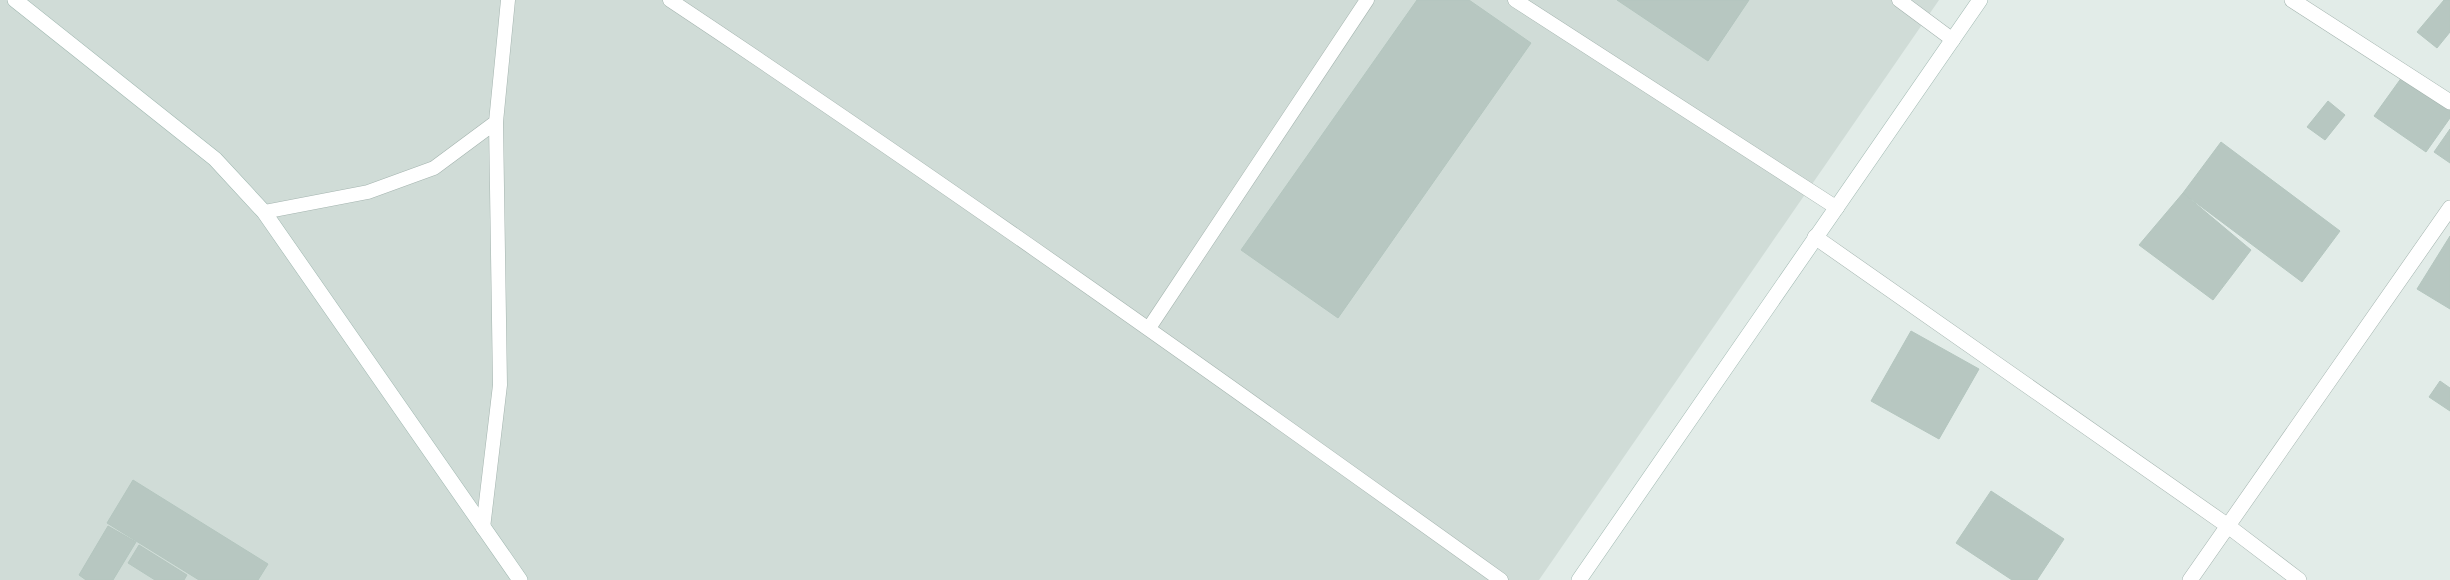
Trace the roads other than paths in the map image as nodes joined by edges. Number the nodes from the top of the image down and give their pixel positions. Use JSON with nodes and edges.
{"nodes":[{"id":1,"x":15,"y":0,"type":"edge"},
{"id":2,"x":508,"y":0,"type":"edge"},
{"id":3,"x":670,"y":0,"type":"edge"},
{"id":4,"x":1367,"y":0,"type":"edge"},
{"id":5,"x":1515,"y":0,"type":"edge"},
{"id":6,"x":1899,"y":0,"type":"edge"},
{"id":7,"x":1980,"y":0,"type":"edge"},
{"id":8,"x":2292,"y":0,"type":"edge"},
{"id":9,"x":1953,"y":40,"type":"junction"},
{"id":10,"x":2450,"y":102,"type":"edge"},
{"id":11,"x":496,"y":122,"type":"junction"},
{"id":12,"x":1837,"y":208,"type":"junction"},
{"id":13,"x":2450,"y":208,"type":"edge"},
{"id":14,"x":264,"y":212,"type":"junction"},
{"id":15,"x":1815,"y":237,"type":"junction"},
{"id":16,"x":1150,"y":328,"type":"junction"},
{"id":17,"x":2228,"y":526,"type":"junction"},
{"id":18,"x":483,"y":528,"type":"junction"},
{"id":19,"x":520,"y":580,"type":"edge"},
{"id":20,"x":1502,"y":580,"type":"edge"},
{"id":21,"x":1579,"y":580,"type":"edge"},
{"id":22,"x":2190,"y":580,"type":"edge"},
{"id":23,"x":2299,"y":580,"type":"edge"}],
"edges":[{"from":1,"to":14,"type":"street"},
{"from":2,"to":11,"type":"lane"},
{"from":3,"to":16,"type":"lane"},
{"from":4,"to":16,"type":"lane"},
{"from":5,"to":12,"type":"lane"},
{"from":6,"to":9,"type":"lane"},
{"from":7,"to":9,"type":"street"},
{"from":8,"to":10,"type":"street"},
{"from":9,"to":12,"type":"street"},
{"from":11,"to":14,"type":"lane"},
{"from":11,"to":18,"type":"lane"},
{"from":12,"to":15,"type":"street"},
{"from":13,"to":17,"type":"street"},
{"from":14,"to":18,"type":"street"},
{"from":15,"to":17,"type":"street"},
{"from":15,"to":21,"type":"street"},
{"from":16,"to":20,"type":"lane"},
{"from":17,"to":22,"type":"street"},
{"from":17,"to":23,"type":"street"},
{"from":18,"to":19,"type":"street"}]}
